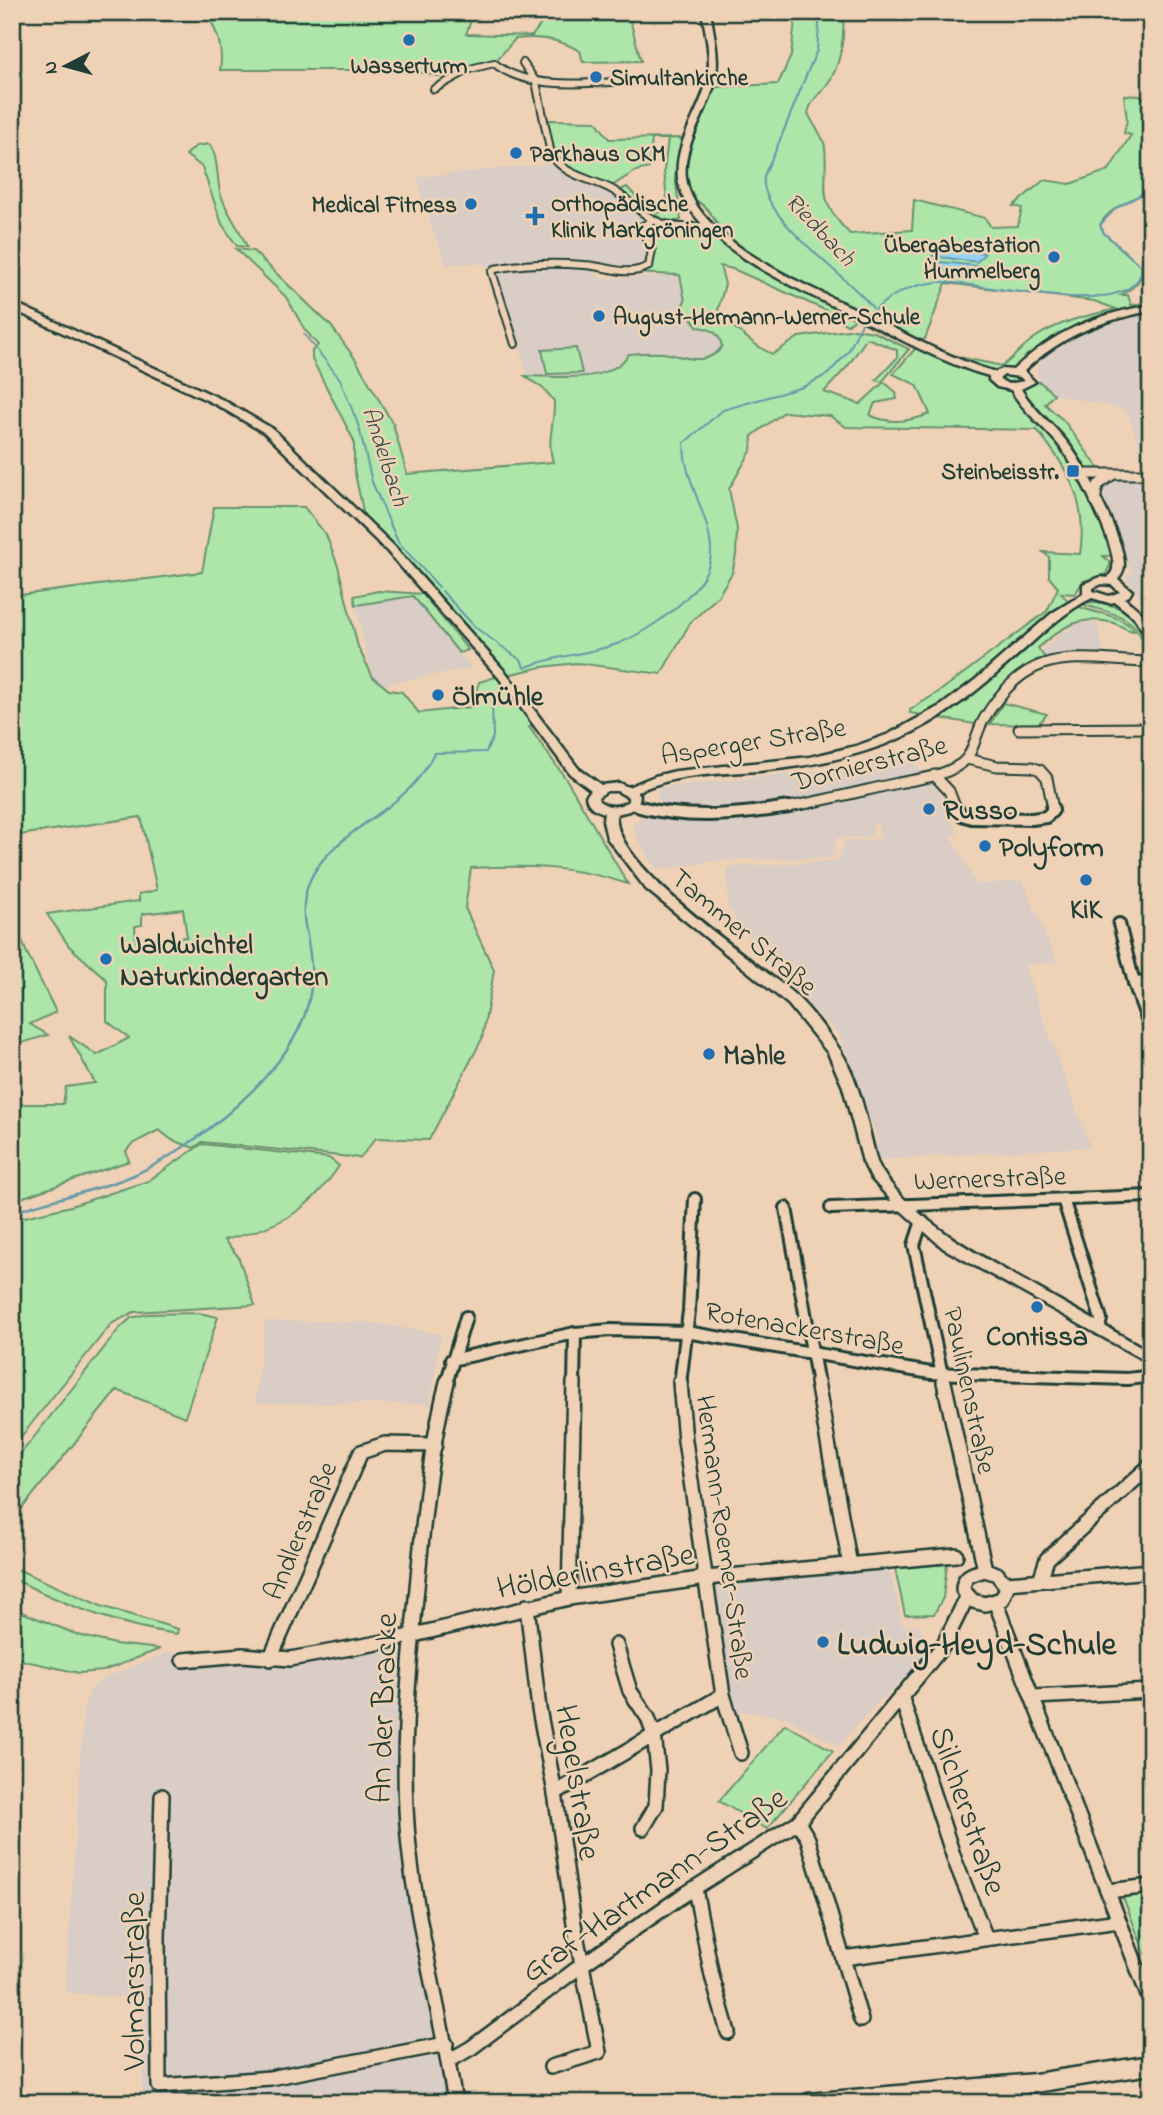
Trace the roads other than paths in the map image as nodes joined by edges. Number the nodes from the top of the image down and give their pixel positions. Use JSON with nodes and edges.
{"nodes":[{"id":1,"x":706,"y":12,"type":"edge"},
{"id":2,"x":523,"y":63,"type":"dead end"},
{"id":3,"x":643,"y":80,"type":"dead end"},
{"id":4,"x":536,"y":82,"type":"junction"},
{"id":5,"x":434,"y":89,"type":"dead end"},
{"id":6,"x":653,"y":220,"type":"junction"},
{"id":7,"x":710,"y":226,"type":"junction"},
{"id":8,"x":12,"y":305,"type":"edge"},
{"id":9,"x":1151,"y":308,"type":"edge"},
{"id":10,"x":515,"y":344,"type":"dead end"},
{"id":11,"x":1017,"y":372,"type":"junction"},
{"id":12,"x":995,"y":375,"type":"junction"},
{"id":13,"x":1015,"y":388,"type":"junction"},
{"id":14,"x":1083,"y":474,"type":"junction"},
{"id":15,"x":1121,"y":474,"type":"junction"},
{"id":16,"x":1151,"y":474,"type":"edge"},
{"id":17,"x":1095,"y":501,"type":"junction"},
{"id":18,"x":1112,"y":581,"type":"junction"},
{"id":19,"x":1090,"y":595,"type":"junction"},
{"id":20,"x":1118,"y":599,"type":"junction"},
{"id":21,"x":1151,"y":636,"type":"edge"},
{"id":22,"x":1151,"y":662,"type":"edge"},
{"id":23,"x":1151,"y":728,"type":"edge"},
{"id":24,"x":1019,"y":729,"type":"dead end"},
{"id":25,"x":967,"y":759,"type":"junction"},
{"id":26,"x":933,"y":775,"type":"junction"},
{"id":27,"x":599,"y":790,"type":"junction"},
{"id":28,"x":629,"y":791,"type":"junction"},
{"id":29,"x":632,"y":805,"type":"junction"},
{"id":30,"x":611,"y":810,"type":"junction"},
{"id":31,"x":1119,"y":924,"type":"dead end"},
{"id":32,"x":1151,"y":982,"type":"edge"},
{"id":33,"x":1134,"y":983,"type":"junction"},
{"id":34,"x":1151,"y":1030,"type":"edge"},
{"id":35,"x":1151,"y":1196,"type":"edge"},
{"id":36,"x":695,"y":1199,"type":"dead end"},
{"id":37,"x":1063,"y":1199,"type":"junction"},
{"id":38,"x":902,"y":1204,"type":"junction"},
{"id":39,"x":786,"y":1208,"type":"dead end"},
{"id":40,"x":831,"y":1208,"type":"dead end"},
{"id":41,"x":922,"y":1221,"type":"junction"},
{"id":42,"x":466,"y":1317,"type":"dead end"},
{"id":43,"x":1099,"y":1329,"type":"junction"},
{"id":44,"x":686,"y":1332,"type":"junction"},
{"id":45,"x":575,"y":1333,"type":"junction"},
{"id":46,"x":810,"y":1353,"type":"junction"},
{"id":47,"x":1151,"y":1359,"type":"edge"},
{"id":48,"x":451,"y":1360,"type":"junction"},
{"id":49,"x":1151,"y":1372,"type":"edge"},
{"id":50,"x":942,"y":1374,"type":"junction"},
{"id":51,"x":435,"y":1445,"type":"junction"},
{"id":52,"x":1151,"y":1465,"type":"edge"},
{"id":53,"x":956,"y":1555,"type":"dead end"},
{"id":54,"x":850,"y":1565,"type":"junction"},
{"id":55,"x":985,"y":1570,"type":"junction"},
{"id":56,"x":1151,"y":1571,"type":"edge"},
{"id":57,"x":706,"y":1578,"type":"junction"},
{"id":58,"x":1040,"y":1580,"type":"junction"},
{"id":59,"x":1007,"y":1583,"type":"junction"},
{"id":60,"x":967,"y":1597,"type":"junction"},
{"id":61,"x":569,"y":1598,"type":"junction"},
{"id":62,"x":996,"y":1604,"type":"junction"},
{"id":63,"x":527,"y":1606,"type":"junction"},
{"id":64,"x":412,"y":1634,"type":"junction"},
{"id":65,"x":616,"y":1645,"type":"dead end"},
{"id":66,"x":270,"y":1659,"type":"junction"},
{"id":67,"x":183,"y":1660,"type":"dead end"},
{"id":68,"x":1151,"y":1691,"type":"edge"},
{"id":69,"x":723,"y":1695,"type":"junction"},
{"id":70,"x":1034,"y":1697,"type":"junction"},
{"id":71,"x":901,"y":1699,"type":"junction"},
{"id":72,"x":654,"y":1735,"type":"junction"},
{"id":73,"x":741,"y":1754,"type":"dead end"},
{"id":74,"x":555,"y":1793,"type":"junction"},
{"id":75,"x":162,"y":1796,"type":"dead end"},
{"id":76,"x":798,"y":1822,"type":"junction"},
{"id":77,"x":643,"y":1828,"type":"dead end"},
{"id":78,"x":1151,"y":1886,"type":"edge"},
{"id":79,"x":695,"y":1889,"type":"junction"},
{"id":80,"x":1108,"y":1891,"type":"junction"},
{"id":81,"x":1119,"y":1921,"type":"junction"},
{"id":82,"x":986,"y":1938,"type":"junction"},
{"id":83,"x":843,"y":1958,"type":"junction"},
{"id":84,"x":582,"y":1965,"type":"junction"},
{"id":85,"x":1151,"y":2003,"type":"edge"},
{"id":86,"x":861,"y":2020,"type":"dead end"},
{"id":87,"x":728,"y":2032,"type":"dead end"},
{"id":88,"x":446,"y":2044,"type":"junction"},
{"id":89,"x":450,"y":2060,"type":"junction"},
{"id":90,"x":1151,"y":2065,"type":"edge"},
{"id":91,"x":551,"y":2067,"type":"dead end"},
{"id":92,"x":455,"y":2103,"type":"edge"},
{"id":93,"x":807,"y":2103,"type":"edge"}],
"edges":[{"from":1,"to":7,"type":"street"},
{"from":2,"to":4,"type":"street"},
{"from":3,"to":4,"type":"street"},
{"from":4,"to":5,"type":"street"},
{"from":4,"to":6,"type":"street"},
{"from":6,"to":7,"type":"street"},
{"from":6,"to":10,"type":"street"},
{"from":7,"to":12,"type":"street"},
{"from":8,"to":27,"type":"street"},
{"from":9,"to":11,"type":"street"},
{"from":11,"to":12,"type":"street"},
{"from":11,"to":13,"type":"street"},
{"from":12,"to":13,"type":"street"},
{"from":13,"to":14,"type":"street"},
{"from":14,"to":15,"type":"street"},
{"from":14,"to":17,"type":"street"},
{"from":15,"to":16,"type":"street"},
{"from":15,"to":17,"type":"street"},
{"from":17,"to":18,"type":"street"},
{"from":18,"to":19,"type":"street","name":"Asperger Straße"},
{"from":18,"to":20,"type":"street"},
{"from":19,"to":20,"type":"street"},
{"from":19,"to":28,"type":"street","name":"Asperger Straße"},
{"from":20,"to":21,"type":"street"},
{"from":22,"to":25,"type":"street","name":"Dornierstraße"},
{"from":23,"to":24,"type":"street"},
{"from":25,"to":26,"type":"street","name":"Dornierstraße"},
{"from":25,"to":26,"type":"street"},
{"from":26,"to":29,"type":"street","name":"Dornierstraße"},
{"from":27,"to":28,"type":"street"},
{"from":27,"to":30,"type":"street"},
{"from":28,"to":29,"type":"street"},
{"from":29,"to":30,"type":"street"},
{"from":30,"to":38,"type":"street","name":"Tammer Straße"},
{"from":31,"to":33,"type":"street"},
{"from":32,"to":33,"type":"street"},
{"from":33,"to":34,"type":"street"},
{"from":35,"to":37,"type":"street","name":"Wernerstraße"},
{"from":36,"to":44,"type":"street","name":"Hermann-Roemer-Straße"},
{"from":37,"to":38,"type":"street","name":"Wernerstraße"},
{"from":37,"to":43,"type":"street"},
{"from":38,"to":40,"type":"street","name":"Wernerstraße"},
{"from":38,"to":41,"type":"street","name":"Tammer Straße"},
{"from":39,"to":46,"type":"street"},
{"from":41,"to":43,"type":"street","name":"Tammer Straße"},
{"from":41,"to":50,"type":"street","name":"Paulinenstraße"},
{"from":42,"to":48,"type":"street","name":"An der Bracke"},
{"from":43,"to":47,"type":"street","name":"Tammer Straße"},
{"from":44,"to":45,"type":"street","name":"Rotenackerstraße"},
{"from":44,"to":46,"type":"street","name":"Rotenackerstraße"},
{"from":44,"to":57,"type":"street","name":"Hermann-Roemer-Straße"},
{"from":45,"to":48,"type":"street","name":"Rotenackerstraße"},
{"from":45,"to":61,"type":"street"},
{"from":46,"to":50,"type":"street","name":"Rotenackerstraße"},
{"from":46,"to":54,"type":"street"},
{"from":48,"to":51,"type":"street","name":"An der Bracke"},
{"from":49,"to":50,"type":"street","name":"Rotenackerstraße"},
{"from":50,"to":55,"type":"street","name":"Paulinenstraße"},
{"from":51,"to":64,"type":"street","name":"An der Bracke"},
{"from":51,"to":66,"type":"street","name":"Andlerstraße"},
{"from":52,"to":58,"type":"street"},
{"from":53,"to":54,"type":"street","name":"Hölderlinstraße"},
{"from":54,"to":57,"type":"street","name":"Hölderlinstraße"},
{"from":55,"to":59,"type":"street"},
{"from":55,"to":60,"type":"street"},
{"from":56,"to":58,"type":"street"},
{"from":57,"to":61,"type":"street","name":"Hölderlinstraße"},
{"from":57,"to":69,"type":"street","name":"Hermann-Roemer-Straße"},
{"from":58,"to":59,"type":"street"},
{"from":59,"to":62,"type":"street"},
{"from":60,"to":62,"type":"street"},
{"from":60,"to":71,"type":"street","name":"Graf-Hartmann-Straße"},
{"from":61,"to":63,"type":"street","name":"Hölderlinstraße"},
{"from":62,"to":70,"type":"street"},
{"from":63,"to":64,"type":"street","name":"Hölderlinstraße"},
{"from":63,"to":74,"type":"street","name":"Hegelstraße"},
{"from":64,"to":66,"type":"street","name":"Hölderlinstraße"},
{"from":64,"to":88,"type":"street","name":"An der Bracke"},
{"from":65,"to":72,"type":"street"},
{"from":66,"to":67,"type":"street","name":"Hölderlinstraße"},
{"from":68,"to":70,"type":"street"},
{"from":69,"to":72,"type":"street"},
{"from":69,"to":73,"type":"street","name":"Hermann-Roemer-Straße"},
{"from":70,"to":80,"type":"street"},
{"from":71,"to":76,"type":"street","name":"Graf-Hartmann-Straße"},
{"from":71,"to":82,"type":"street","name":"Silcherstraße"},
{"from":72,"to":74,"type":"street"},
{"from":72,"to":77,"type":"street"},
{"from":74,"to":84,"type":"street","name":"Hegelstraße"},
{"from":75,"to":88,"type":"street","name":"Volmarstraße"},
{"from":76,"to":79,"type":"street","name":"Graf-Hartmann-Straße"},
{"from":76,"to":83,"type":"street"},
{"from":78,"to":80,"type":"street"},
{"from":79,"to":84,"type":"street","name":"Graf-Hartmann-Straße"},
{"from":79,"to":87,"type":"street"},
{"from":80,"to":81,"type":"street"},
{"from":81,"to":82,"type":"street"},
{"from":81,"to":85,"type":"street"},
{"from":82,"to":83,"type":"street"},
{"from":83,"to":86,"type":"street"},
{"from":84,"to":89,"type":"street","name":"Graf-Hartmann-Straße"},
{"from":84,"to":91,"type":"street","name":"Hegelstraße"},
{"from":88,"to":89,"type":"street","name":"An der Bracke"},
{"from":89,"to":92,"type":"street","name":"An der Bracke"},
{"from":90,"to":93,"type":"street"}]}
